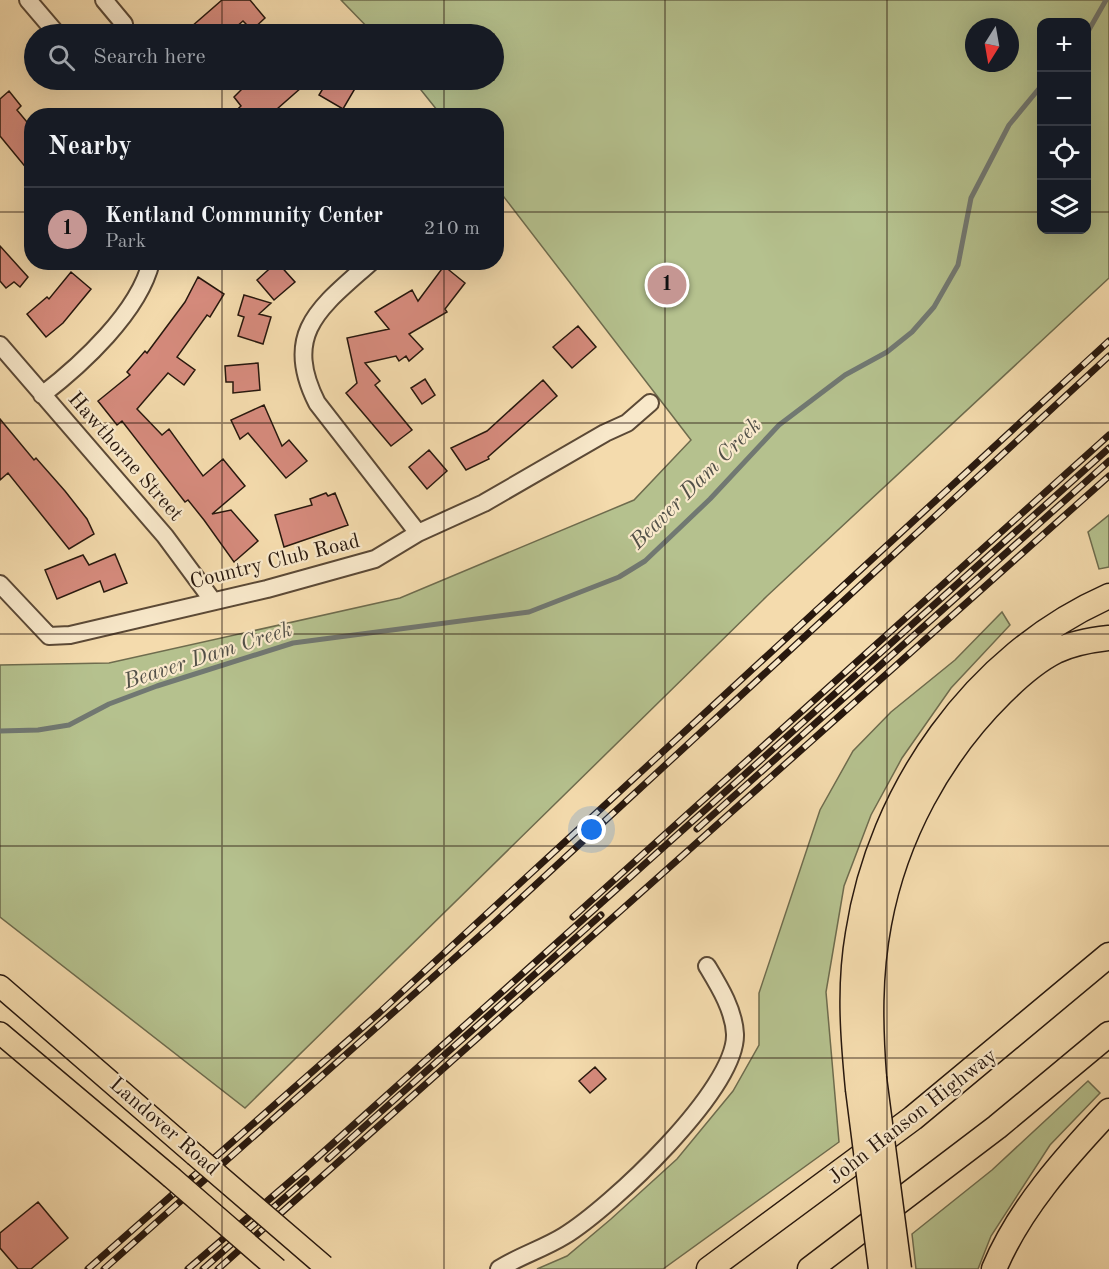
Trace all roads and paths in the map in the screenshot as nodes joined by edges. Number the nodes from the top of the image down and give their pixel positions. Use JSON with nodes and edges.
{"nodes":[{"id":1,"x":28,"y":0,"type":"edge"},
{"id":2,"x":104,"y":0,"type":"edge"},
{"id":3,"x":48,"y":24,"type":"edge"},
{"id":4,"x":124,"y":24,"type":"edge"},
{"id":5,"x":149,"y":270,"type":"edge"},
{"id":6,"x":362,"y":270,"type":"edge"},
{"id":7,"x":0,"y":345,"type":"edge"},
{"id":8,"x":42,"y":395,"type":"junction"},
{"id":9,"x":650,"y":403,"type":"dead end"},
{"id":10,"x":418,"y":533,"type":"junction"},
{"id":11,"x":0,"y":584,"type":"edge"},
{"id":12,"x":1109,"y":596,"type":"edge"},
{"id":13,"x":213,"y":601,"type":"junction"},
{"id":14,"x":1109,"y":638,"type":"edge"},
{"id":15,"x":1109,"y":955,"type":"edge"},
{"id":16,"x":707,"y":966,"type":"dead end"},
{"id":17,"x":0,"y":986,"type":"edge"},
{"id":18,"x":0,"y":1033,"type":"edge"},
{"id":19,"x":1109,"y":1034,"type":"edge"},
{"id":20,"x":866,"y":1083,"type":"junction"},
{"id":21,"x":1109,"y":1111,"type":"edge"},
{"id":22,"x":326,"y":1267,"type":"edge"},
{"id":23,"x":277,"y":1269,"type":"edge"},
{"id":24,"x":499,"y":1269,"type":"edge"},
{"id":25,"x":709,"y":1269,"type":"edge"},
{"id":26,"x":810,"y":1269,"type":"edge"},
{"id":27,"x":881,"y":1269,"type":"edge"},
{"id":28,"x":899,"y":1269,"type":"edge"},
{"id":29,"x":994,"y":1269,"type":"edge"}],
"edges":[{"from":1,"to":3,"type":"street"},
{"from":2,"to":4,"type":"street"},
{"from":5,"to":8,"type":"street"},
{"from":6,"to":10,"type":"street"},
{"from":7,"to":8,"type":"street","name":"Hawthorne Street"},
{"from":8,"to":13,"type":"street","name":"Hawthorne Street"},
{"from":9,"to":10,"type":"street","name":"Country Club Road"},
{"from":10,"to":13,"type":"street","name":"Country Club Road"},
{"from":11,"to":13,"type":"street","name":"Country Club Road"},
{"from":12,"to":20,"type":"highway"},
{"from":14,"to":20,"type":"highway"},
{"from":15,"to":25,"type":"highway","name":"John Hanson Highway"},
{"from":16,"to":24,"type":"street"},
{"from":17,"to":22,"type":"main road","name":"Landover Road","bridge":true},
{"from":18,"to":23,"type":"main road","name":"Landover Road","bridge":true},
{"from":19,"to":26,"type":"highway"},
{"from":20,"to":27,"type":"highway","bridge":true},
{"from":20,"to":28,"type":"highway","bridge":true},
{"from":21,"to":29,"type":"highway"}]}
